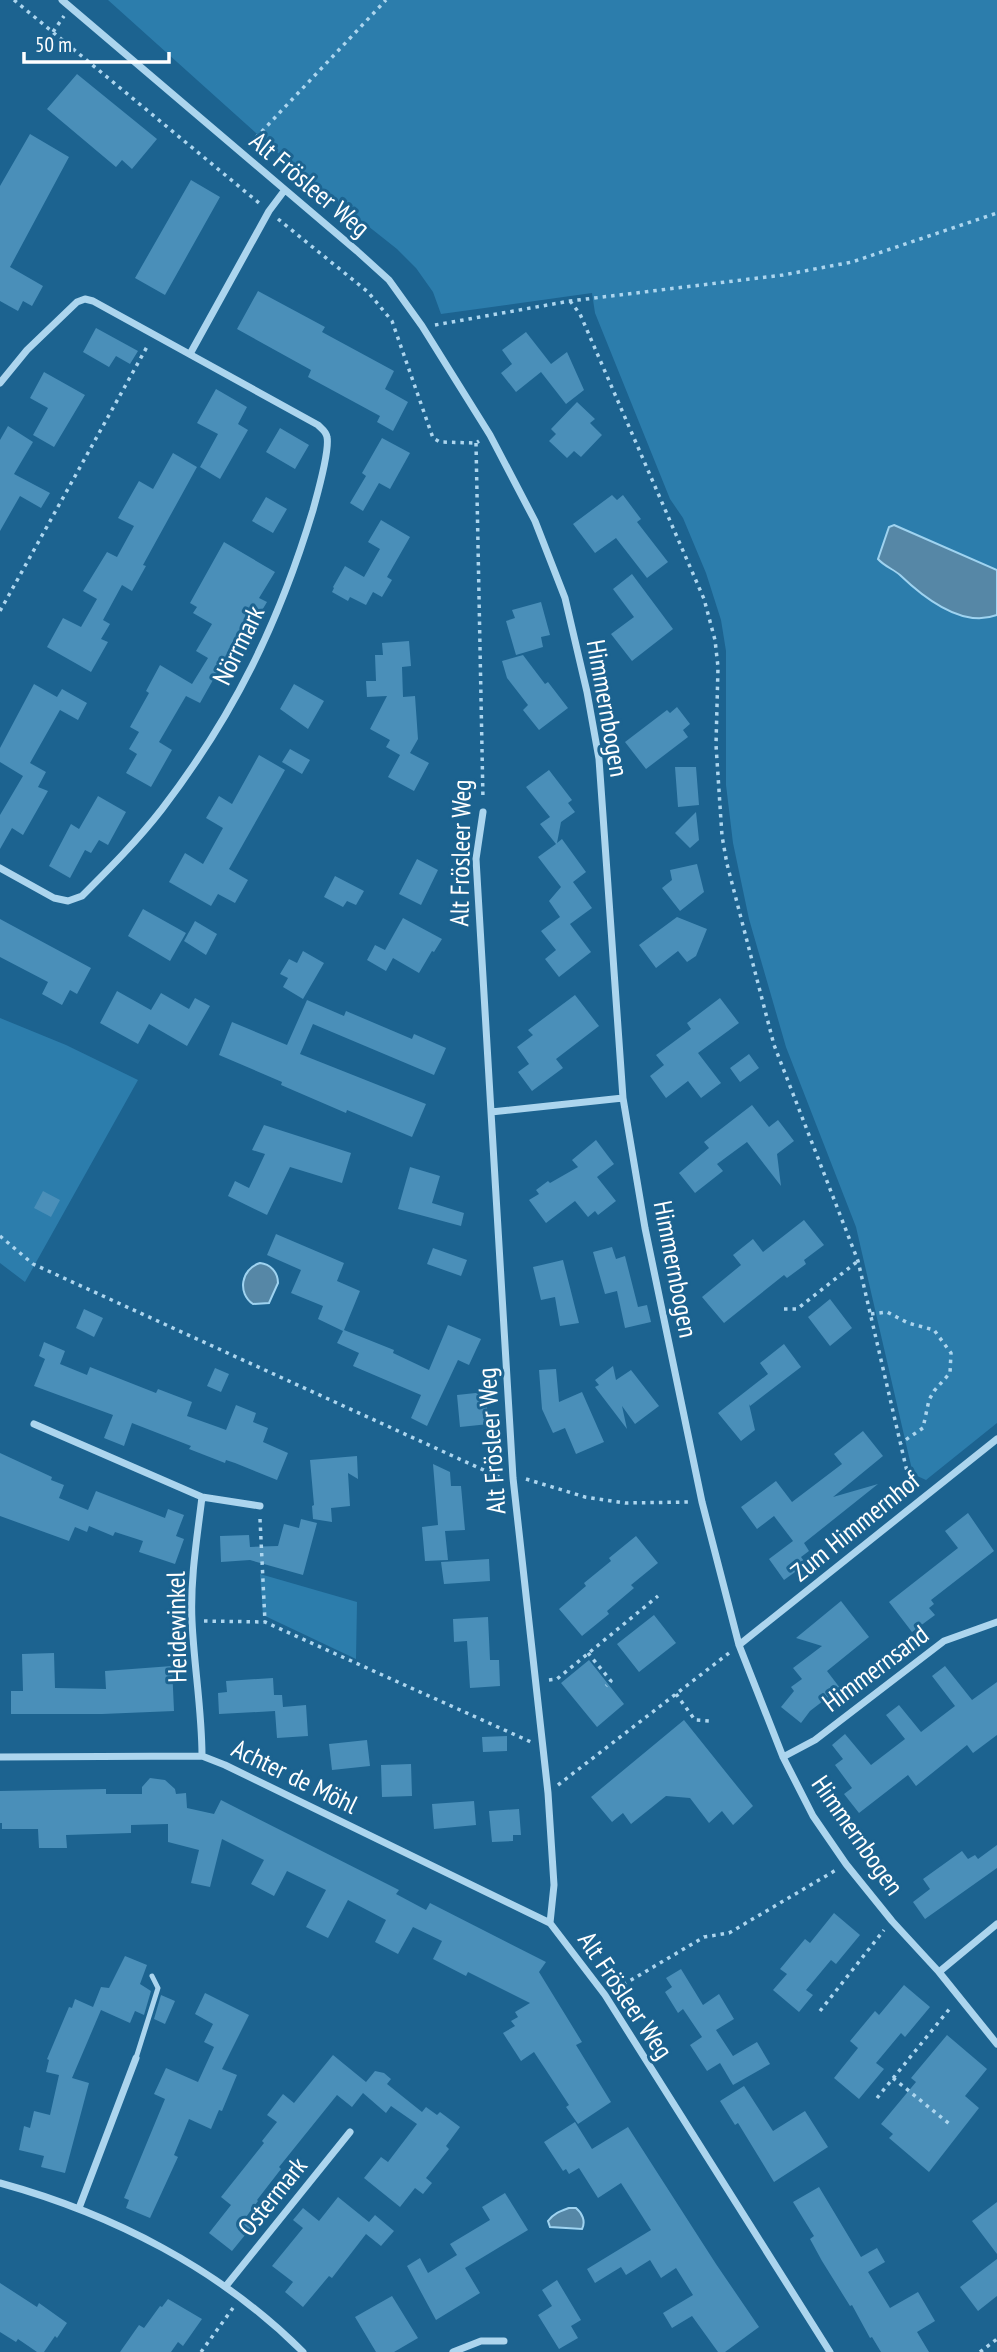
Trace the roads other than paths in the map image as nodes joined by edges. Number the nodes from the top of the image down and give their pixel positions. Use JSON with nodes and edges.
{"nodes":[{"id":1,"x":62,"y":0,"type":"edge"},
{"id":2,"x":284,"y":191,"type":"junction"},
{"id":3,"x":190,"y":354,"type":"junction"},
{"id":4,"x":0,"y":383,"type":"edge"},
{"id":5,"x":490,"y":435,"type":"joint"},
{"id":6,"x":483,"y":812,"type":"road end"},
{"id":7,"x":0,"y":867,"type":"edge"},
{"id":8,"x":623,"y":1098,"type":"junction"},
{"id":9,"x":491,"y":1112,"type":"junction"},
{"id":10,"x":34,"y":1424,"type":"dead end"},
{"id":11,"x":997,"y":1439,"type":"edge"},
{"id":12,"x":202,"y":1497,"type":"junction"},
{"id":13,"x":260,"y":1507,"type":"road end"},
{"id":14,"x":997,"y":1622,"type":"edge"},
{"id":15,"x":739,"y":1645,"type":"junction"},
{"id":16,"x":202,"y":1756,"type":"junction"},
{"id":17,"x":0,"y":1757,"type":"edge"},
{"id":18,"x":783,"y":1757,"type":"junction"},
{"id":19,"x":550,"y":1923,"type":"junction"},
{"id":20,"x":997,"y":1924,"type":"edge"},
{"id":21,"x":939,"y":1972,"type":"junction"},
{"id":22,"x":152,"y":1976,"type":"dead end"},
{"id":23,"x":997,"y":2045,"type":"edge"},
{"id":24,"x":136,"y":2058,"type":"joint"},
{"id":25,"x":350,"y":2132,"type":"dead end"},
{"id":26,"x":0,"y":2182,"type":"edge"},
{"id":27,"x":79,"y":2208,"type":"junction"},
{"id":28,"x":226,"y":2286,"type":"junction"},
{"id":29,"x":504,"y":2340,"type":"dead end"},
{"id":30,"x":303,"y":2352,"type":"edge"},
{"id":31,"x":453,"y":2352,"type":"edge"},
{"id":32,"x":830,"y":2352,"type":"edge"}],
"edges":[{"from":1,"to":2,"type":"street","name":"Alt Frösleer Weg"},
{"from":2,"to":3,"type":"street"},
{"from":2,"to":5,"type":"street","name":"Alt Frösleer Weg"},
{"from":3,"to":4,"type":"street","name":"Nörrmark"},
{"from":3,"to":7,"type":"street","name":"Nörrmark"},
{"from":5,"to":8,"type":"street","name":"Himmernbogen"},
{"from":6,"to":9,"type":"street","name":"Alt Frösleer Weg"},
{"from":8,"to":9,"type":"street"},
{"from":8,"to":15,"type":"street","name":"Himmernbogen"},
{"from":9,"to":19,"type":"street","name":"Alt Frösleer Weg"},
{"from":10,"to":12,"type":"street"},
{"from":11,"to":15,"type":"street","name":"Zum Himmernhof"},
{"from":12,"to":13,"type":"street"},
{"from":12,"to":16,"type":"street","name":"Heidewinkel"},
{"from":14,"to":18,"type":"street","name":"Himmernsand"},
{"from":15,"to":18,"type":"street","name":"Himmernbogen"},
{"from":16,"to":17,"type":"street","name":"Achter de Möhl"},
{"from":16,"to":19,"type":"street","name":"Achter de Möhl"},
{"from":18,"to":21,"type":"street","name":"Himmernbogen"},
{"from":19,"to":32,"type":"street","name":"Alt Frösleer Weg"},
{"from":20,"to":21,"type":"street"},
{"from":21,"to":23,"type":"street","name":"Himmernbogen"},
{"from":22,"to":24,"type":"lane"},
{"from":24,"to":27,"type":"street"},
{"from":25,"to":28,"type":"street","name":"Ostermark"},
{"from":26,"to":27,"type":"street"},
{"from":27,"to":28,"type":"street"},
{"from":28,"to":30,"type":"street"},
{"from":29,"to":31,"type":"street"}]}
